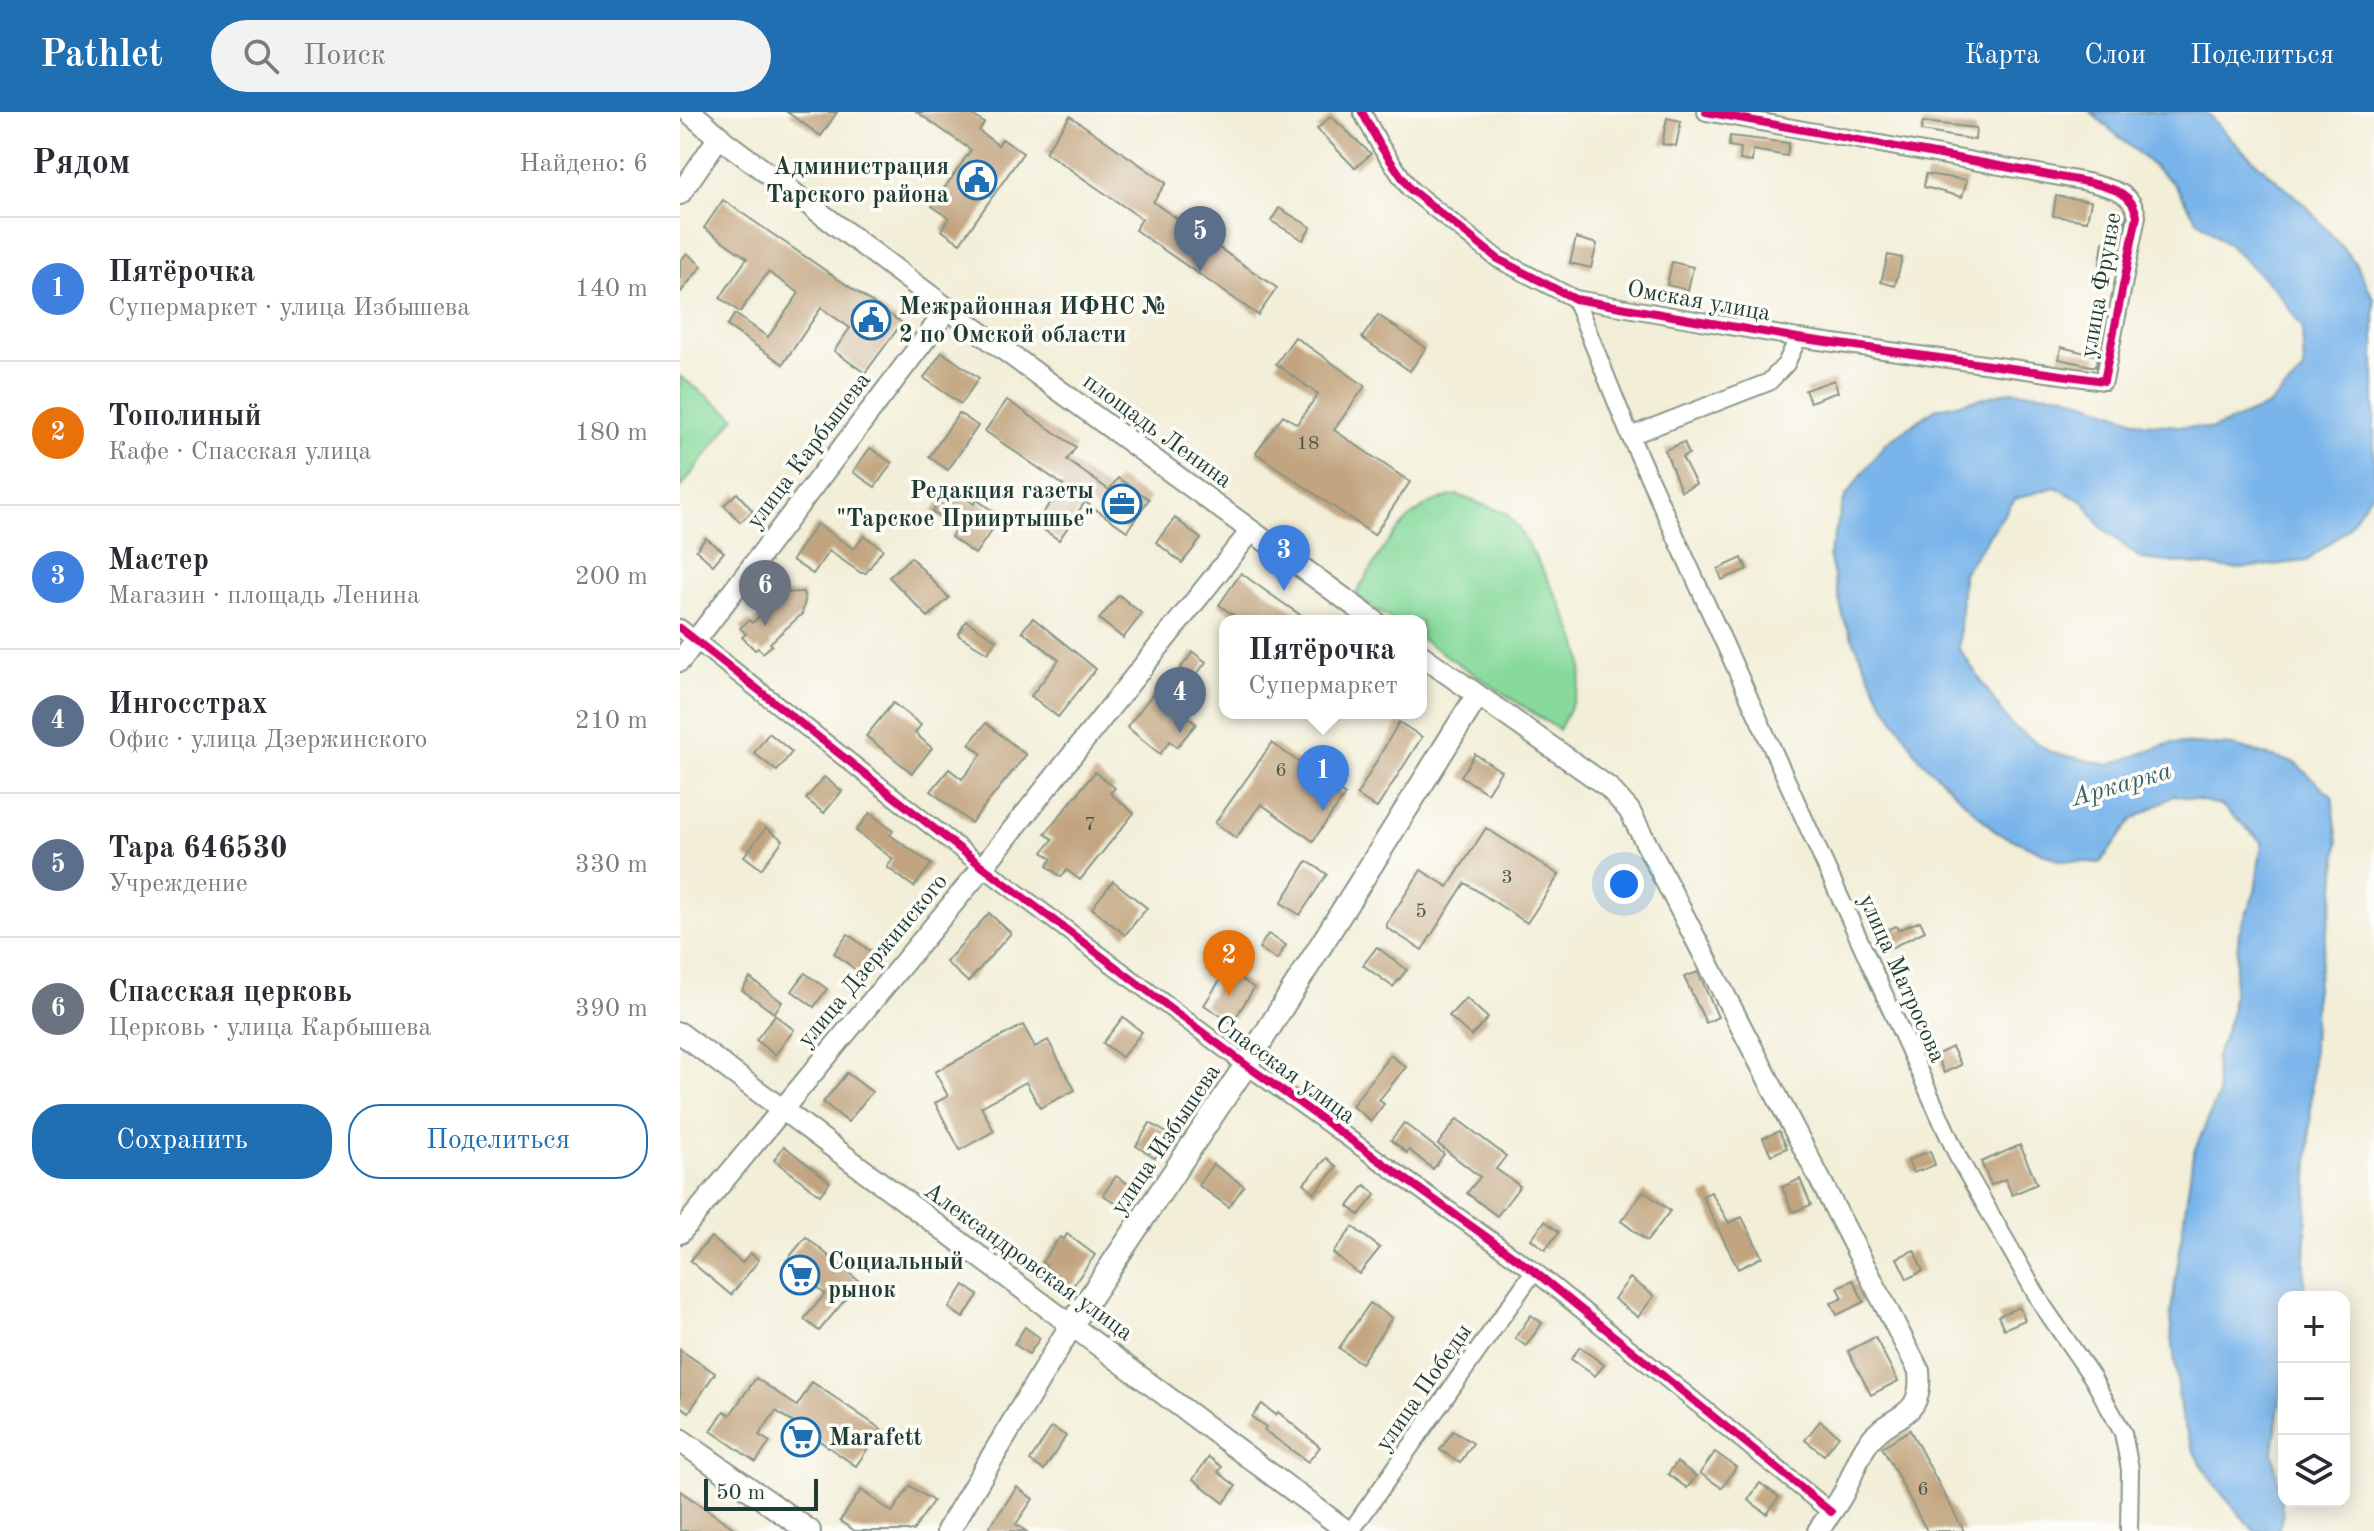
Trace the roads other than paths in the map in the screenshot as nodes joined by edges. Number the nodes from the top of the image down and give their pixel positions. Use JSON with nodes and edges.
{"nodes":[{"id":1,"x":690,"y":112,"type":"edge"},
{"id":2,"x":1362,"y":112,"type":"edge"},
{"id":3,"x":1706,"y":112,"type":"edge"},
{"id":4,"x":719,"y":137,"type":"junction"},
{"id":5,"x":680,"y":194,"type":"edge"},
{"id":6,"x":1575,"y":299,"type":"junction"},
{"id":7,"x":948,"y":309,"type":"junction"},
{"id":8,"x":1798,"y":338,"type":"junction"},
{"id":9,"x":2104,"y":381,"type":"joint"},
{"id":10,"x":1630,"y":436,"type":"junction"},
{"id":11,"x":1251,"y":531,"type":"junction"},
{"id":12,"x":1367,"y":615,"type":"edge"},
{"id":13,"x":688,"y":634,"type":"edge"},
{"id":14,"x":1427,"y":659,"type":"edge"},
{"id":15,"x":680,"y":661,"type":"edge"},
{"id":16,"x":1477,"y":696,"type":"junction"},
{"id":17,"x":983,"y":867,"type":"junction"},
{"id":18,"x":680,"y":1033,"type":"edge"},
{"id":19,"x":1246,"y":1065,"type":"junction"},
{"id":20,"x":781,"y":1110,"type":"junction"},
{"id":21,"x":680,"y":1233,"type":"edge"},
{"id":22,"x":1534,"y":1271,"type":"junction"},
{"id":23,"x":1072,"y":1324,"type":"junction"},
{"id":24,"x":680,"y":1440,"type":"edge"},
{"id":25,"x":1831,"y":1512,"type":"junction"},
{"id":26,"x":809,"y":1531,"type":"edge"},
{"id":27,"x":948,"y":1531,"type":"edge"},
{"id":28,"x":1349,"y":1531,"type":"edge"},
{"id":29,"x":1818,"y":1531,"type":"edge"},
{"id":30,"x":2129,"y":1531,"type":"edge"}],
"edges":[{"from":1,"to":4,"type":"main road"},
{"from":2,"to":6,"type":"street","name":"Омская улица"},
{"from":3,"to":9,"type":"street","name":"улица Фрунзе"},
{"from":4,"to":5,"type":"street"},
{"from":4,"to":7,"type":"street","name":"площадь Ленина"},
{"from":6,"to":8,"type":"street","name":"Омская улица"},
{"from":6,"to":10,"type":"street"},
{"from":7,"to":11,"type":"street","name":"площадь Ленина"},
{"from":7,"to":13,"type":"street","name":"улица Карбышева"},
{"from":8,"to":9,"type":"street","name":"Омская улица"},
{"from":8,"to":10,"type":"street","name":"Омская улица"},
{"from":10,"to":30,"type":"street","name":"улица Матросова"},
{"from":11,"to":12,"type":"street","name":"площадь Ленина"},
{"from":11,"to":17,"type":"street","name":"улица Дзержинского"},
{"from":13,"to":15,"type":"street","name":"улица Карбышева"},
{"from":13,"to":17,"type":"street","name":"Спасская улица"},
{"from":14,"to":16,"type":"street"},
{"from":16,"to":19,"type":"main road","name":"улица Избышева"},
{"from":16,"to":25,"type":"street"},
{"from":17,"to":19,"type":"street","name":"Спасская улица"},
{"from":17,"to":20,"type":"street","name":"улица Дзержинского"},
{"from":18,"to":20,"type":"street","name":"Александровская улица"},
{"from":19,"to":22,"type":"street","name":"Спасская улица"},
{"from":19,"to":23,"type":"main road","name":"улица Избышева"},
{"from":20,"to":21,"type":"street","name":"улица Дзержинского"},
{"from":20,"to":23,"type":"street","name":"Александровская улица"},
{"from":22,"to":25,"type":"street","name":"Спасская улица"},
{"from":22,"to":28,"type":"street","name":"улица Победы"},
{"from":23,"to":27,"type":"main road","name":"улица Избышева"},
{"from":23,"to":28,"type":"street","name":"Александровская улица"},
{"from":24,"to":26,"type":"main road"},
{"from":25,"to":29,"type":"street"}]}
